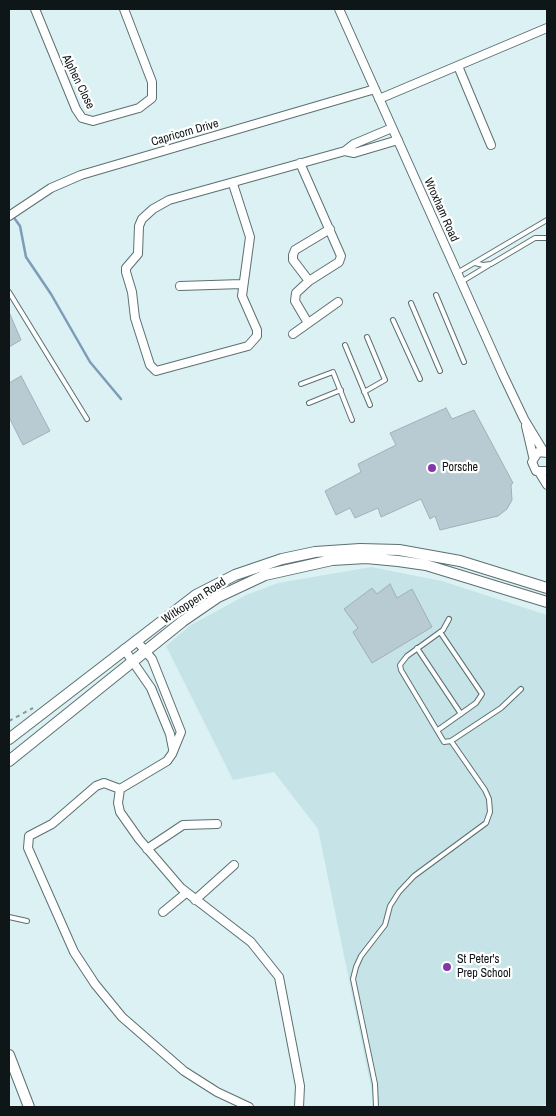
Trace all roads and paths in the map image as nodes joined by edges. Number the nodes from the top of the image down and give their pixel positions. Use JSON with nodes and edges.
{"nodes":[{"id":1,"x":35,"y":9,"type":"edge"},
{"id":2,"x":124,"y":9,"type":"edge"},
{"id":3,"x":339,"y":9,"type":"edge"},
{"id":4,"x":547,"y":28,"type":"edge"},
{"id":5,"x":458,"y":66,"type":"junction"},
{"id":6,"x":375,"y":89,"type":"junction"},
{"id":7,"x":379,"y":99,"type":"junction"},
{"id":8,"x":392,"y":128,"type":"junction"},
{"id":9,"x":398,"y":140,"type":"junction"},
{"id":10,"x":491,"y":145,"type":"dead end"},
{"id":11,"x":345,"y":151,"type":"junction"},
{"id":12,"x":300,"y":164,"type":"junction"},
{"id":13,"x":233,"y":184,"type":"junction"},
{"id":14,"x":9,"y":216,"type":"edge"},
{"id":15,"x":547,"y":220,"type":"edge"},
{"id":16,"x":330,"y":228,"type":"junction"},
{"id":17,"x":547,"y":238,"type":"edge"},
{"id":18,"x":475,"y":263,"type":"junction"},
{"id":19,"x":491,"y":264,"type":"junction"},
{"id":20,"x":458,"y":273,"type":"junction"},
{"id":21,"x":309,"y":281,"type":"junction"},
{"id":22,"x":461,"y":282,"type":"junction"},
{"id":23,"x":242,"y":284,"type":"junction"},
{"id":24,"x":180,"y":286,"type":"dead end"},
{"id":25,"x":9,"y":292,"type":"edge"},
{"id":26,"x":436,"y":295,"type":"dead end"},
{"id":27,"x":338,"y":302,"type":"dead end"},
{"id":28,"x":411,"y":303,"type":"dead end"},
{"id":29,"x":393,"y":320,"type":"dead end"},
{"id":30,"x":308,"y":323,"type":"junction"},
{"id":31,"x":293,"y":334,"type":"dead end"},
{"id":32,"x":367,"y":337,"type":"dead end"},
{"id":33,"x":345,"y":345,"type":"dead end"},
{"id":34,"x":464,"y":362,"type":"dead end"},
{"id":35,"x":440,"y":371,"type":"dead end"},
{"id":36,"x":420,"y":379,"type":"dead end"},
{"id":37,"x":301,"y":384,"type":"dead end"},
{"id":38,"x":341,"y":390,"type":"junction"},
{"id":39,"x":364,"y":392,"type":"junction"},
{"id":40,"x":309,"y":403,"type":"dead end"},
{"id":41,"x":370,"y":405,"type":"dead end"},
{"id":42,"x":87,"y":420,"type":"dead end"},
{"id":43,"x":352,"y":420,"type":"dead end"},
{"id":44,"x":524,"y":420,"type":"junction"},
{"id":45,"x":546,"y":452,"type":"edge"},
{"id":46,"x":533,"y":456,"type":"junction"},
{"id":47,"x":543,"y":472,"type":"edge"},
{"id":48,"x":547,"y":485,"type":"edge"},
{"id":49,"x":516,"y":578,"type":"junction"},
{"id":50,"x":547,"y":580,"type":"edge"},
{"id":51,"x":547,"y":588,"type":"edge"},
{"id":52,"x":547,"y":602,"type":"edge"},
{"id":53,"x":449,"y":619,"type":"dead end"},
{"id":54,"x":440,"y":632,"type":"junction"},
{"id":55,"x":136,"y":640,"type":"junction"},
{"id":56,"x":417,"y":648,"type":"junction"},
{"id":57,"x":124,"y":649,"type":"junction"},
{"id":58,"x":145,"y":651,"type":"junction"},
{"id":59,"x":133,"y":661,"type":"junction"},
{"id":60,"x":521,"y":689,"type":"dead end"},
{"id":61,"x":38,"y":704,"type":"dead end"},
{"id":62,"x":173,"y":710,"type":"junction"},
{"id":63,"x":162,"y":713,"type":"junction"},
{"id":64,"x":461,"y":714,"type":"junction"},
{"id":65,"x":9,"y":721,"type":"edge"},
{"id":66,"x":438,"y":730,"type":"junction"},
{"id":67,"x":9,"y":739,"type":"edge"},
{"id":68,"x":451,"y":741,"type":"junction"},
{"id":69,"x":173,"y":751,"type":"junction"},
{"id":70,"x":9,"y":761,"type":"edge"},
{"id":71,"x":120,"y":789,"type":"junction"},
{"id":72,"x":217,"y":824,"type":"dead end"},
{"id":73,"x":147,"y":849,"type":"junction"},
{"id":74,"x":234,"y":865,"type":"dead end"},
{"id":75,"x":186,"y":894,"type":"junction"},
{"id":76,"x":195,"y":900,"type":"junction"},
{"id":77,"x":163,"y":912,"type":"dead end"},
{"id":78,"x":9,"y":917,"type":"edge"},
{"id":79,"x":27,"y":921,"type":"dead end"},
{"id":80,"x":9,"y":1055,"type":"edge"},
{"id":81,"x":29,"y":1107,"type":"edge"},
{"id":82,"x":249,"y":1107,"type":"edge"},
{"id":83,"x":299,"y":1107,"type":"edge"},
{"id":84,"x":376,"y":1107,"type":"edge"}],
"edges":[{"from":1,"to":2,"type":"street","name":"Alphen Close"},
{"from":3,"to":6,"type":"street","name":"Wroxham Road"},
{"from":4,"to":5,"type":"street"},
{"from":5,"to":7,"type":"street"},
{"from":5,"to":10,"type":"street"},
{"from":6,"to":7,"type":"street","name":"Wroxham Road"},
{"from":6,"to":14,"type":"street","name":"Capricorn Drive"},
{"from":7,"to":8,"type":"street","name":"Wroxham Road"},
{"from":8,"to":9,"type":"street","name":"Wroxham Road"},
{"from":8,"to":11,"type":"street"},
{"from":9,"to":11,"type":"street"},
{"from":9,"to":20,"type":"street","name":"Wroxham Road"},
{"from":11,"to":12,"type":"street"},
{"from":12,"to":13,"type":"street"},
{"from":12,"to":16,"type":"street"},
{"from":13,"to":23,"type":"street"},
{"from":13,"to":23,"type":"street"},
{"from":15,"to":18,"type":"lane"},
{"from":16,"to":21,"type":"street"},
{"from":16,"to":21,"type":"street"},
{"from":17,"to":19,"type":"lane"},
{"from":18,"to":19,"type":"lane"},
{"from":18,"to":20,"type":"lane"},
{"from":19,"to":22,"type":"lane"},
{"from":20,"to":22,"type":"street","name":"Wroxham Road"},
{"from":21,"to":30,"type":"street"},
{"from":22,"to":44,"type":"street","name":"Wroxham Road"},
{"from":23,"to":24,"type":"street"},
{"from":25,"to":42,"type":"lane"},
{"from":26,"to":34,"type":"lane"},
{"from":27,"to":30,"type":"street"},
{"from":28,"to":35,"type":"lane"},
{"from":29,"to":36,"type":"lane"},
{"from":30,"to":31,"type":"street"},
{"from":32,"to":39,"type":"lane"},
{"from":33,"to":39,"type":"lane"},
{"from":37,"to":38,"type":"lane"},
{"from":38,"to":40,"type":"lane"},
{"from":38,"to":43,"type":"lane"},
{"from":39,"to":41,"type":"lane"},
{"from":44,"to":45,"type":"street","name":"Wroxham Road"},
{"from":44,"to":46,"type":"street","name":"Wroxham Road"},
{"from":45,"to":46,"type":"street"},
{"from":46,"to":47,"type":"street","name":"Wroxham Road"},
{"from":47,"to":48,"type":"street"},
{"from":49,"to":50,"type":"main road"},
{"from":49,"to":51,"type":"main road","name":"Witkoppen Road"},
{"from":49,"to":55,"type":"main road","name":"Witkoppen Road"},
{"from":52,"to":58,"type":"main road","name":"Witkoppen Road"},
{"from":53,"to":54,"type":"lane"},
{"from":54,"to":56,"type":"lane"},
{"from":54,"to":64,"type":"lane"},
{"from":55,"to":57,"type":"main road","name":"Witkoppen Road"},
{"from":55,"to":58,"type":"street"},
{"from":56,"to":64,"type":"lane"},
{"from":56,"to":66,"type":"lane"},
{"from":57,"to":59,"type":"street"},
{"from":57,"to":67,"type":"main road","name":"Witkoppen Road"},
{"from":58,"to":59,"type":"main road","name":"Witkoppen Road"},
{"from":58,"to":62,"type":"street"},
{"from":59,"to":63,"type":"street"},
{"from":59,"to":70,"type":"main road","name":"Witkoppen Road"},
{"from":60,"to":68,"type":"lane"},
{"from":61,"to":65,"type":"path"},
{"from":62,"to":63,"type":"street"},
{"from":62,"to":69,"type":"street"},
{"from":63,"to":69,"type":"street"},
{"from":64,"to":66,"type":"lane"},
{"from":66,"to":68,"type":"lane"},
{"from":68,"to":84,"type":"lane"},
{"from":69,"to":71,"type":"street"},
{"from":71,"to":73,"type":"street"},
{"from":71,"to":82,"type":"street"},
{"from":72,"to":73,"type":"street"},
{"from":73,"to":75,"type":"street"},
{"from":74,"to":76,"type":"street"},
{"from":75,"to":76,"type":"street"},
{"from":75,"to":77,"type":"street"},
{"from":76,"to":83,"type":"street"},
{"from":78,"to":79,"type":"lane"},
{"from":80,"to":81,"type":"main road"}]}
